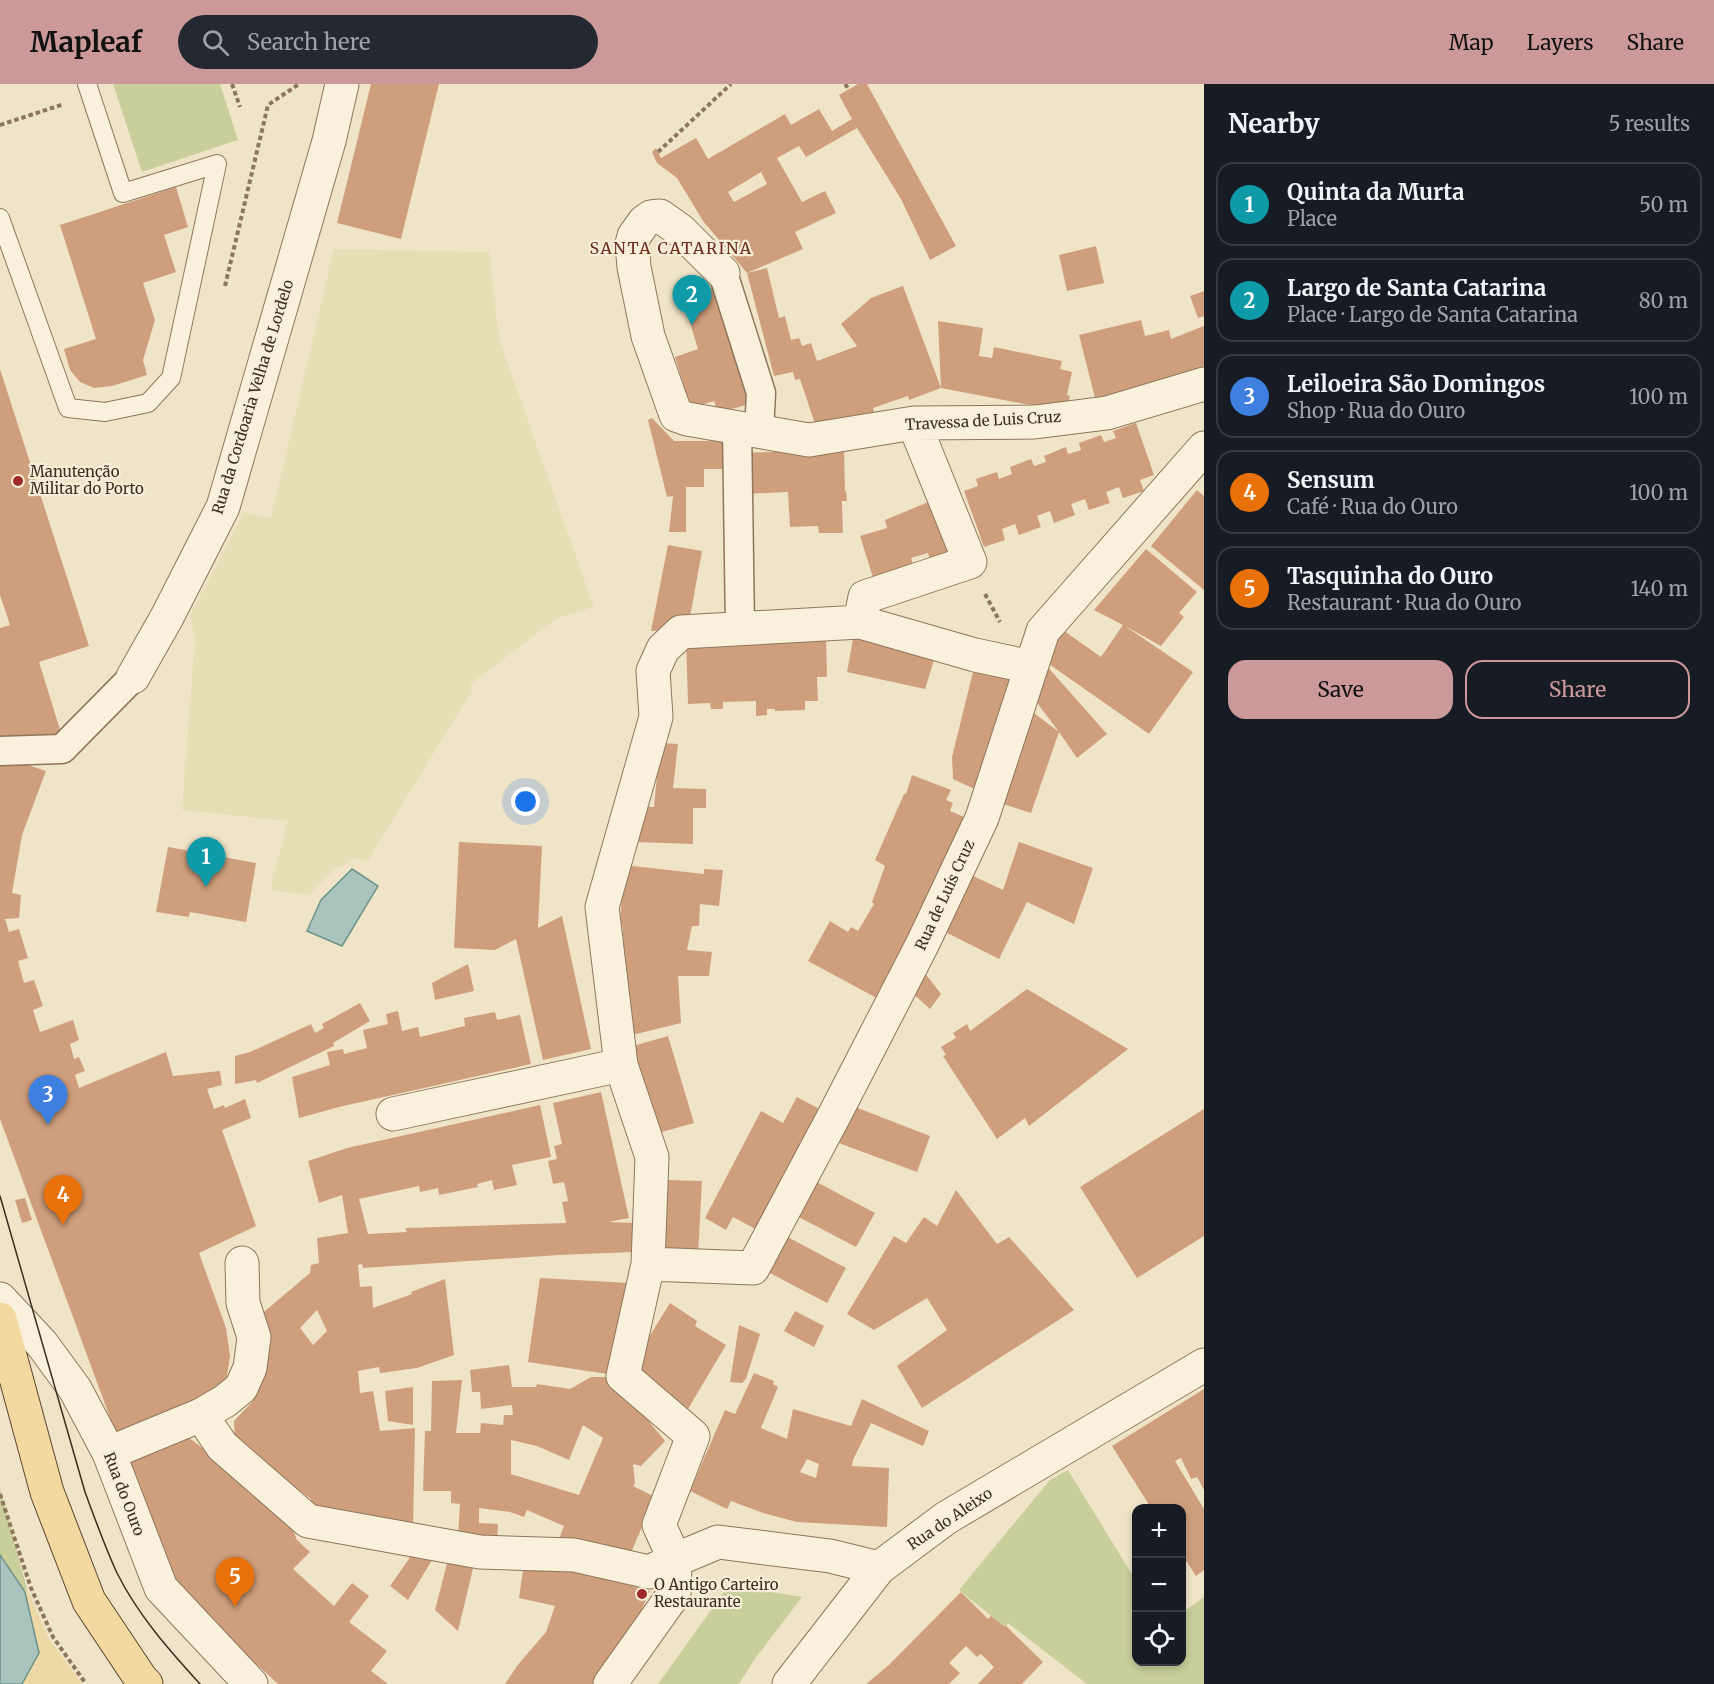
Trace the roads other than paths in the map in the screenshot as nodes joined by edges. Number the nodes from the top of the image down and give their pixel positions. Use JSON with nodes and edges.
{"nodes":[{"id":1,"x":342,"y":84,"type":"edge"},
{"id":2,"x":89,"y":90,"type":"edge"},
{"id":3,"x":0,"y":218,"type":"edge"},
{"id":4,"x":723,"y":273,"type":"joint"},
{"id":5,"x":1204,"y":384,"type":"edge"},
{"id":6,"x":914,"y":423,"type":"junction"},
{"id":7,"x":748,"y":429,"type":"junction"},
{"id":8,"x":1204,"y":448,"type":"edge"},
{"id":9,"x":860,"y":621,"type":"junction"},
{"id":10,"x":740,"y":628,"type":"junction"},
{"id":11,"x":1031,"y":667,"type":"junction"},
{"id":12,"x":133,"y":677,"type":"joint"},
{"id":13,"x":0,"y":751,"type":"edge"},
{"id":14,"x":621,"y":1065,"type":"junction"},
{"id":15,"x":393,"y":1114,"type":"dead end"},
{"id":16,"x":242,"y":1263,"type":"dead end"},
{"id":17,"x":648,"y":1264,"type":"junction"},
{"id":18,"x":0,"y":1299,"type":"edge"},
{"id":19,"x":0,"y":1318,"type":"edge"},
{"id":20,"x":1204,"y":1365,"type":"edge"},
{"id":21,"x":201,"y":1415,"type":"junction"},
{"id":22,"x":109,"y":1453,"type":"junction"},
{"id":23,"x":675,"y":1560,"type":"junction"},
{"id":24,"x":879,"y":1569,"type":"junction"},
{"id":25,"x":146,"y":1684,"type":"edge"},
{"id":26,"x":251,"y":1684,"type":"edge"},
{"id":27,"x":610,"y":1684,"type":"edge"},
{"id":28,"x":789,"y":1684,"type":"edge"}],
"edges":[{"from":1,"to":12,"type":"street","name":"Rua da Cordoaria Velha de Lordelo"},
{"from":2,"to":3,"type":"lane"},
{"from":4,"to":7,"type":"street"},
{"from":4,"to":7,"type":"street","name":"Travessa de Luis Cruz"},
{"from":5,"to":6,"type":"street","name":"Travessa de Luis Cruz"},
{"from":6,"to":7,"type":"street","name":"Travessa de Luis Cruz"},
{"from":6,"to":9,"type":"street"},
{"from":7,"to":10,"type":"street"},
{"from":8,"to":11,"type":"street","name":"Rua de Luís Cruz"},
{"from":9,"to":10,"type":"street"},
{"from":9,"to":11,"type":"street"},
{"from":10,"to":14,"type":"street"},
{"from":11,"to":17,"type":"street","name":"Rua de Luís Cruz"},
{"from":12,"to":13,"type":"street","name":"Rua da Cordoaria Velha de Lordelo"},
{"from":14,"to":15,"type":"street"},
{"from":14,"to":17,"type":"street"},
{"from":16,"to":21,"type":"street"},
{"from":17,"to":23,"type":"street"},
{"from":18,"to":22,"type":"street","name":"Rua do Ouro"},
{"from":19,"to":25,"type":"main road"},
{"from":20,"to":24,"type":"street","name":"Rua do Aleixo"},
{"from":21,"to":22,"type":"street"},
{"from":21,"to":23,"type":"street"},
{"from":22,"to":26,"type":"street","name":"Rua do Ouro"},
{"from":23,"to":24,"type":"street"},
{"from":23,"to":27,"type":"street"},
{"from":24,"to":28,"type":"street","name":"Rua do Aleixo"}]}
